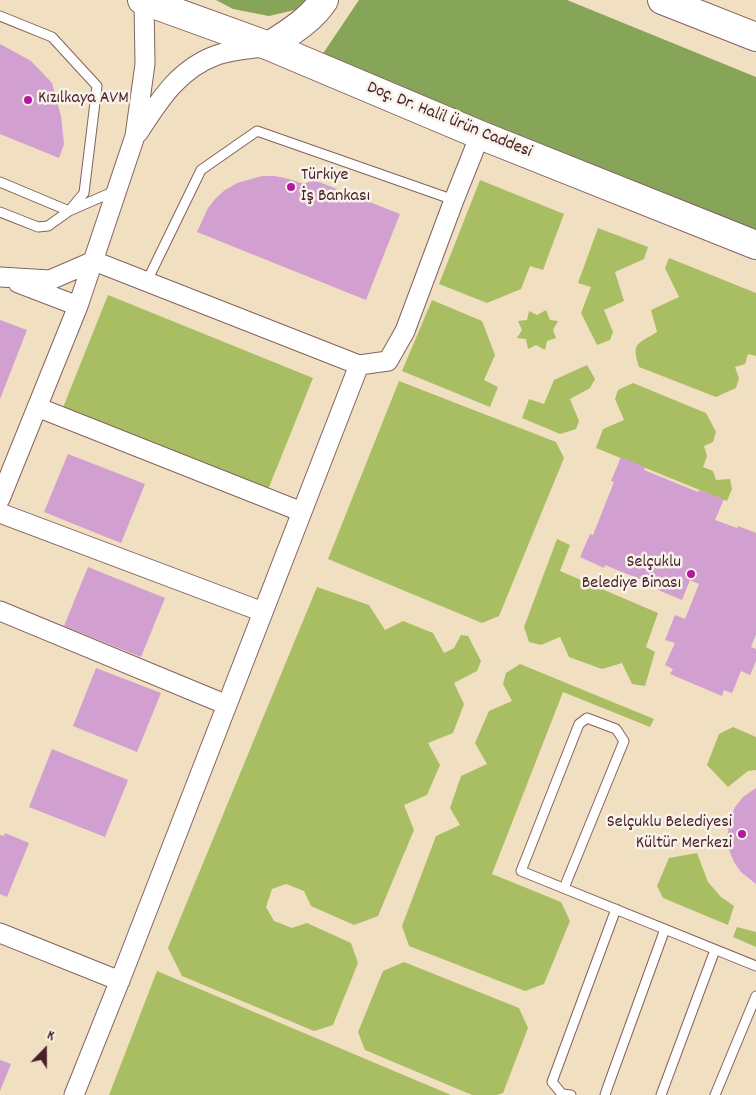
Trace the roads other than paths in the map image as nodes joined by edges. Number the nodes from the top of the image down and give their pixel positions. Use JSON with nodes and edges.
{"nodes":[{"id":1,"x":143,"y":0,"type":"edge"},
{"id":2,"x":324,"y":0,"type":"edge"},
{"id":3,"x":662,"y":0,"type":"edge"},
{"id":4,"x":0,"y":16,"type":"edge"},
{"id":5,"x":756,"y":36,"type":"edge"},
{"id":6,"x":269,"y":46,"type":"junction"},
{"id":7,"x":480,"y":135,"type":"junction"},
{"id":8,"x":136,"y":136,"type":"junction"},
{"id":9,"x":0,"y":182,"type":"edge"},
{"id":10,"x":118,"y":190,"type":"junction"},
{"id":11,"x":454,"y":200,"type":"junction"},
{"id":12,"x":69,"y":211,"type":"junction"},
{"id":13,"x":0,"y":212,"type":"edge"},
{"id":14,"x":756,"y":245,"type":"edge"},
{"id":15,"x":94,"y":261,"type":"junction"},
{"id":16,"x":146,"y":281,"type":"junction"},
{"id":17,"x":78,"y":306,"type":"junction"},
{"id":18,"x":359,"y":365,"type":"junction"},
{"id":19,"x":37,"y":407,"type":"junction"},
{"id":20,"x":0,"y":499,"type":"edge"},
{"id":21,"x":302,"y":512,"type":"junction"},
{"id":22,"x":0,"y":513,"type":"edge"},
{"id":23,"x":0,"y":611,"type":"edge"},
{"id":24,"x":263,"y":612,"type":"junction"},
{"id":25,"x":227,"y":705,"type":"junction"},
{"id":26,"x":564,"y":888,"type":"junction"},
{"id":27,"x":616,"y":909,"type":"junction"},
{"id":28,"x":665,"y":929,"type":"junction"},
{"id":29,"x":0,"y":933,"type":"edge"},
{"id":30,"x":715,"y":950,"type":"junction"},
{"id":31,"x":756,"y":966,"type":"edge"},
{"id":32,"x":120,"y":981,"type":"junction"},
{"id":33,"x":756,"y":996,"type":"edge"},
{"id":34,"x":74,"y":1095,"type":"edge"},
{"id":35,"x":571,"y":1095,"type":"edge"},
{"id":36,"x":606,"y":1095,"type":"edge"},
{"id":37,"x":661,"y":1095,"type":"edge"},
{"id":38,"x":715,"y":1095,"type":"edge"}],
"edges":[{"from":1,"to":6,"type":"main road","name":"Doç. Dr. Halil Ürün Caddesi"},
{"from":1,"to":8,"type":"street"},
{"from":2,"to":6,"type":"main road"},
{"from":3,"to":5,"type":"main road"},
{"from":4,"to":12,"type":"lane"},
{"from":6,"to":7,"type":"main road","name":"Doç. Dr. Halil Ürün Caddesi"},
{"from":6,"to":8,"type":"street"},
{"from":7,"to":11,"type":"street"},
{"from":7,"to":14,"type":"main road","name":"Doç. Dr. Halil Ürün Caddesi"},
{"from":8,"to":10,"type":"street"},
{"from":9,"to":12,"type":"lane"},
{"from":10,"to":12,"type":"lane"},
{"from":10,"to":15,"type":"street"},
{"from":11,"to":16,"type":"lane"},
{"from":11,"to":18,"type":"street"},
{"from":12,"to":13,"type":"lane"},
{"from":15,"to":16,"type":"street"},
{"from":15,"to":17,"type":"street"},
{"from":15,"to":17,"type":"street"},
{"from":16,"to":18,"type":"street"},
{"from":17,"to":19,"type":"street"},
{"from":18,"to":21,"type":"street"},
{"from":19,"to":20,"type":"street"},
{"from":19,"to":21,"type":"street"},
{"from":21,"to":24,"type":"street"},
{"from":22,"to":24,"type":"street"},
{"from":23,"to":25,"type":"street"},
{"from":24,"to":25,"type":"street"},
{"from":25,"to":32,"type":"street"},
{"from":26,"to":26,"type":"lane"},
{"from":26,"to":27,"type":"lane"},
{"from":27,"to":28,"type":"lane"},
{"from":27,"to":35,"type":"lane"},
{"from":28,"to":30,"type":"lane"},
{"from":28,"to":36,"type":"lane"},
{"from":29,"to":32,"type":"street"},
{"from":30,"to":31,"type":"lane"},
{"from":30,"to":37,"type":"lane"},
{"from":32,"to":34,"type":"street"},
{"from":33,"to":38,"type":"lane"}]}
